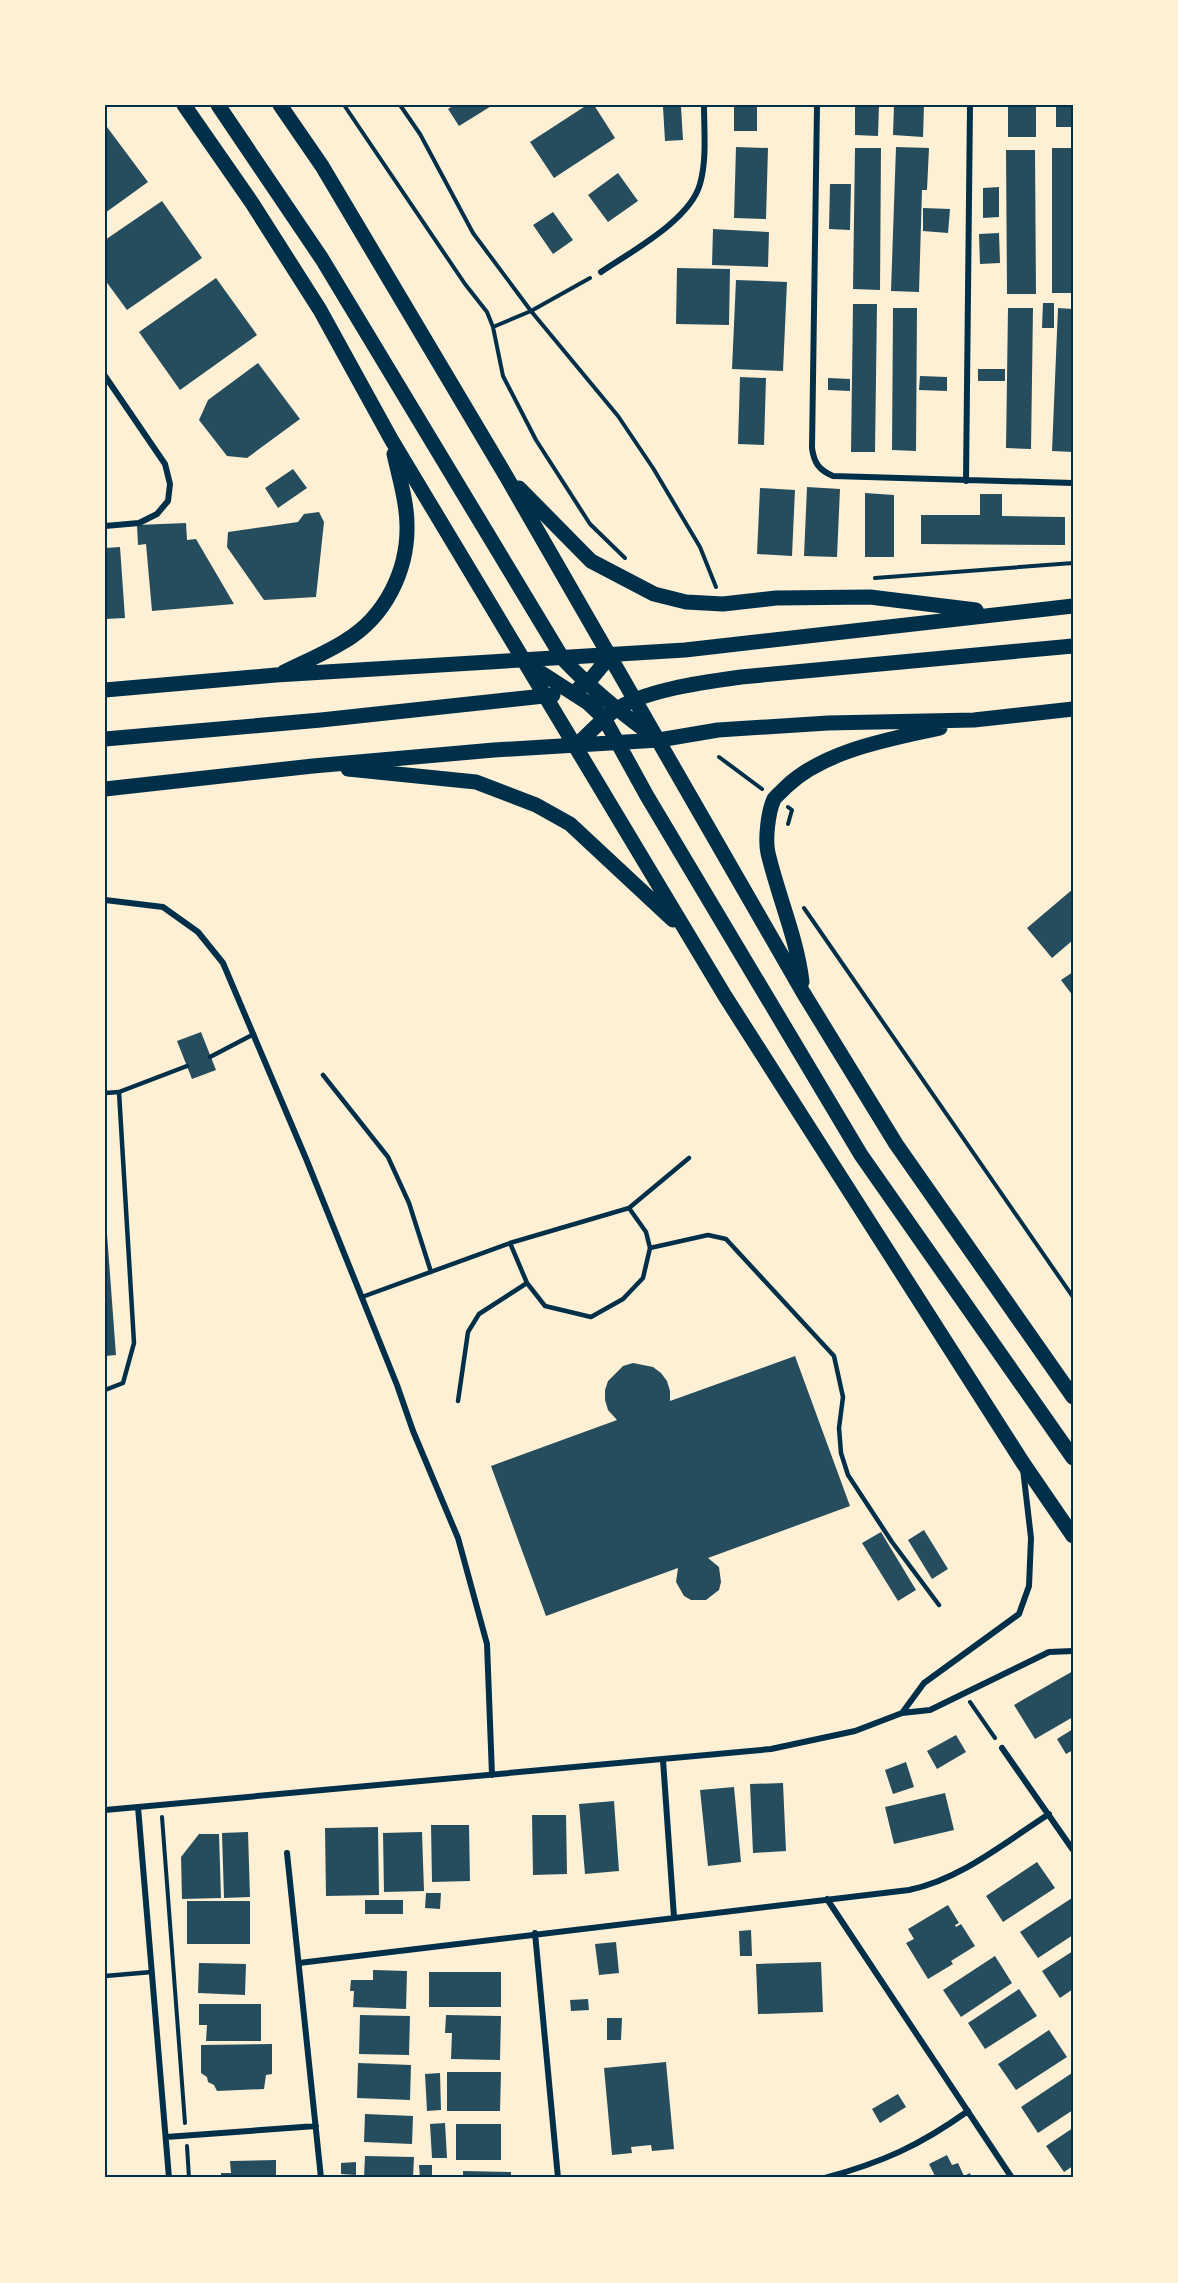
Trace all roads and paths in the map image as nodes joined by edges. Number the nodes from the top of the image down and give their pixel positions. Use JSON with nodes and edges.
{"nodes":[{"id":1,"x":183,"y":105,"type":"edge"},
{"id":2,"x":218,"y":105,"type":"edge"},
{"id":3,"x":280,"y":105,"type":"edge"},
{"id":4,"x":344,"y":105,"type":"edge"},
{"id":5,"x":400,"y":105,"type":"edge"},
{"id":6,"x":704,"y":105,"type":"edge"},
{"id":7,"x":817,"y":105,"type":"edge"},
{"id":8,"x":970,"y":105,"type":"edge"},
{"id":9,"x":601,"y":272,"type":"joint"},
{"id":10,"x":531,"y":311,"type":"junction"},
{"id":11,"x":493,"y":327,"type":"junction"},
{"id":12,"x":105,"y":376,"type":"edge"},
{"id":13,"x":391,"y":439,"type":"junction"},
{"id":14,"x":506,"y":476,"type":"junction"},
{"id":15,"x":966,"y":481,"type":"junction"},
{"id":16,"x":1073,"y":483,"type":"edge"},
{"id":17,"x":105,"y":526,"type":"edge"},
{"id":18,"x":630,"y":563,"type":"dead end"},
{"id":19,"x":723,"y":604,"type":"junction"},
{"id":20,"x":1073,"y":606,"type":"edge"},
{"id":21,"x":997,"y":613,"type":"junction"},
{"id":22,"x":1073,"y":646,"type":"edge"},
{"id":23,"x":610,"y":656,"type":"junction"},
{"id":24,"x":563,"y":659,"type":"junction"},
{"id":25,"x":522,"y":660,"type":"junction"},
{"id":26,"x":276,"y":675,"type":"junction"},
{"id":27,"x":586,"y":684,"type":"junction"},
{"id":28,"x":105,"y":690,"type":"edge"},
{"id":29,"x":570,"y":692,"type":"junction"},
{"id":30,"x":544,"y":696,"type":"junction"},
{"id":31,"x":636,"y":699,"type":"junction"},
{"id":32,"x":1073,"y":709,"type":"edge"},
{"id":33,"x":610,"y":714,"type":"junction"},
{"id":34,"x":974,"y":720,"type":"junction"},
{"id":35,"x":105,"y":739,"type":"edge"},
{"id":36,"x":659,"y":740,"type":"junction"},
{"id":37,"x":618,"y":742,"type":"junction"},
{"id":38,"x":576,"y":746,"type":"junction"},
{"id":39,"x":719,"y":757,"type":"dead end"},
{"id":40,"x":313,"y":766,"type":"junction"},
{"id":41,"x":105,"y":789,"type":"edge"},
{"id":42,"x":775,"y":799,"type":"junction"},
{"id":43,"x":787,"y":829,"type":"dead end"},
{"id":44,"x":105,"y":900,"type":"edge"},
{"id":45,"x":801,"y":905,"type":"dead end"},
{"id":46,"x":688,"y":935,"type":"junction"},
{"id":47,"x":804,"y":994,"type":"junction"},
{"id":48,"x":254,"y":1034,"type":"junction"},
{"id":49,"x":210,"y":1057,"type":"dead end"},
{"id":50,"x":187,"y":1066,"type":"dead end"},
{"id":51,"x":323,"y":1075,"type":"dead end"},
{"id":52,"x":119,"y":1092,"type":"junction"},
{"id":53,"x":105,"y":1094,"type":"edge"},
{"id":54,"x":689,"y":1158,"type":"dead end"},
{"id":55,"x":629,"y":1208,"type":"junction"},
{"id":56,"x":510,"y":1244,"type":"junction"},
{"id":57,"x":650,"y":1248,"type":"junction"},
{"id":58,"x":431,"y":1272,"type":"junction"},
{"id":59,"x":527,"y":1283,"type":"junction"},
{"id":60,"x":362,"y":1297,"type":"junction"},
{"id":61,"x":1073,"y":1297,"type":"edge"},
{"id":62,"x":105,"y":1390,"type":"edge"},
{"id":63,"x":1073,"y":1397,"type":"edge"},
{"id":64,"x":458,"y":1401,"type":"dead end"},
{"id":65,"x":1073,"y":1458,"type":"edge"},
{"id":66,"x":1023,"y":1463,"type":"junction"},
{"id":67,"x":1073,"y":1536,"type":"edge"},
{"id":68,"x":939,"y":1605,"type":"dead end"},
{"id":69,"x":1073,"y":1652,"type":"edge"},
{"id":70,"x":964,"y":1694,"type":"junction"},
{"id":71,"x":902,"y":1713,"type":"junction"},
{"id":72,"x":1002,"y":1748,"type":"joint"},
{"id":73,"x":663,"y":1760,"type":"junction"},
{"id":74,"x":492,"y":1775,"type":"junction"},
{"id":75,"x":162,"y":1806,"type":"junction"},
{"id":76,"x":138,"y":1807,"type":"junction"},
{"id":77,"x":105,"y":1810,"type":"edge"},
{"id":78,"x":1049,"y":1814,"type":"junction"},
{"id":79,"x":1073,"y":1850,"type":"edge"},
{"id":80,"x":287,"y":1853,"type":"dead end"},
{"id":81,"x":827,"y":1899,"type":"junction"},
{"id":82,"x":674,"y":1917,"type":"junction"},
{"id":83,"x":535,"y":1933,"type":"junction"},
{"id":84,"x":299,"y":1963,"type":"junction"},
{"id":85,"x":152,"y":1972,"type":"junction"},
{"id":86,"x":105,"y":1976,"type":"edge"},
{"id":87,"x":968,"y":2111,"type":"junction"},
{"id":88,"x":316,"y":2126,"type":"junction"},
{"id":89,"x":166,"y":2137,"type":"junction"},
{"id":90,"x":186,"y":2137,"type":"junction"},
{"id":91,"x":170,"y":2178,"type":"edge"},
{"id":92,"x":189,"y":2178,"type":"edge"},
{"id":93,"x":321,"y":2178,"type":"edge"},
{"id":94,"x":558,"y":2178,"type":"edge"},
{"id":95,"x":825,"y":2178,"type":"edge"},
{"id":96,"x":1012,"y":2178,"type":"edge"}],
"edges":[{"from":1,"to":13,"type":"main road"},
{"from":2,"to":24,"type":"main road"},
{"from":3,"to":14,"type":"main road"},
{"from":4,"to":11,"type":"path"},
{"from":5,"to":10,"type":"path"},
{"from":6,"to":9,"type":"street"},
{"from":7,"to":15,"type":"street"},
{"from":8,"to":15,"type":"street"},
{"from":9,"to":10,"type":"path"},
{"from":10,"to":11,"type":"path"},
{"from":10,"to":19,"type":"path"},
{"from":11,"to":18,"type":"path"},
{"from":12,"to":17,"type":"street"},
{"from":13,"to":25,"type":"main road"},
{"from":13,"to":26,"type":"main road"},
{"from":14,"to":19,"type":"main road"},
{"from":14,"to":23,"type":"main road"},
{"from":15,"to":16,"type":"street"},
{"from":19,"to":21,"type":"main road"},
{"from":20,"to":21,"type":"main road"},
{"from":21,"to":23,"type":"main road"},
{"from":22,"to":31,"type":"main road"},
{"from":23,"to":24,"type":"main road"},
{"from":23,"to":27,"type":"main road"},
{"from":23,"to":31,"type":"main road"},
{"from":24,"to":25,"type":"main road"},
{"from":24,"to":27,"type":"main road"},
{"from":25,"to":26,"type":"main road"},
{"from":25,"to":29,"type":"main road"},
{"from":25,"to":30,"type":"main road"},
{"from":26,"to":28,"type":"main road"},
{"from":27,"to":29,"type":"main road"},
{"from":27,"to":33,"type":"main road"},
{"from":29,"to":30,"type":"main road"},
{"from":29,"to":33,"type":"main road"},
{"from":30,"to":35,"type":"main road"},
{"from":30,"to":38,"type":"main road"},
{"from":31,"to":33,"type":"main road"},
{"from":31,"to":36,"type":"main road"},
{"from":32,"to":34,"type":"main road"},
{"from":33,"to":36,"type":"main road"},
{"from":33,"to":37,"type":"main road"},
{"from":33,"to":38,"type":"main road"},
{"from":34,"to":36,"type":"main road"},
{"from":34,"to":42,"type":"main road"},
{"from":36,"to":37,"type":"main road"},
{"from":36,"to":47,"type":"main road"},
{"from":37,"to":38,"type":"main road"},
{"from":37,"to":65,"type":"main road"},
{"from":38,"to":40,"type":"main road"},
{"from":38,"to":46,"type":"main road"},
{"from":39,"to":42,"type":"path"},
{"from":40,"to":41,"type":"main road"},
{"from":40,"to":46,"type":"main road"},
{"from":42,"to":43,"type":"path"},
{"from":42,"to":47,"type":"main road"},
{"from":44,"to":48,"type":"street"},
{"from":45,"to":61,"type":"path"},
{"from":46,"to":66,"type":"main road"},
{"from":47,"to":63,"type":"main road"},
{"from":48,"to":49,"type":"lane"},
{"from":48,"to":60,"type":"street"},
{"from":50,"to":52,"type":"lane"},
{"from":51,"to":58,"type":"lane"},
{"from":52,"to":53,"type":"lane"},
{"from":52,"to":62,"type":"lane"},
{"from":54,"to":55,"type":"lane"},
{"from":55,"to":56,"type":"lane"},
{"from":55,"to":57,"type":"lane"},
{"from":56,"to":58,"type":"lane"},
{"from":56,"to":59,"type":"lane"},
{"from":57,"to":59,"type":"lane"},
{"from":57,"to":68,"type":"lane"},
{"from":58,"to":60,"type":"lane"},
{"from":59,"to":64,"type":"lane"},
{"from":60,"to":74,"type":"street"},
{"from":66,"to":67,"type":"main road"},
{"from":66,"to":71,"type":"street"},
{"from":69,"to":70,"type":"street"},
{"from":70,"to":71,"type":"street"},
{"from":70,"to":72,"type":"path"},
{"from":71,"to":73,"type":"street"},
{"from":72,"to":78,"type":"street"},
{"from":73,"to":74,"type":"street"},
{"from":73,"to":82,"type":"street"},
{"from":74,"to":75,"type":"street"},
{"from":75,"to":76,"type":"street"},
{"from":75,"to":90,"type":"path"},
{"from":76,"to":77,"type":"street"},
{"from":76,"to":85,"type":"street"},
{"from":78,"to":79,"type":"street"},
{"from":78,"to":81,"type":"street"},
{"from":80,"to":84,"type":"street"},
{"from":81,"to":82,"type":"street"},
{"from":81,"to":87,"type":"street"},
{"from":82,"to":83,"type":"street"},
{"from":83,"to":84,"type":"street"},
{"from":83,"to":94,"type":"street"},
{"from":84,"to":88,"type":"street"},
{"from":85,"to":86,"type":"lane"},
{"from":85,"to":89,"type":"street"},
{"from":87,"to":95,"type":"street"},
{"from":87,"to":96,"type":"street"},
{"from":88,"to":90,"type":"street"},
{"from":88,"to":93,"type":"street"},
{"from":89,"to":90,"type":"street"},
{"from":89,"to":91,"type":"street"},
{"from":90,"to":92,"type":"path"}]}
